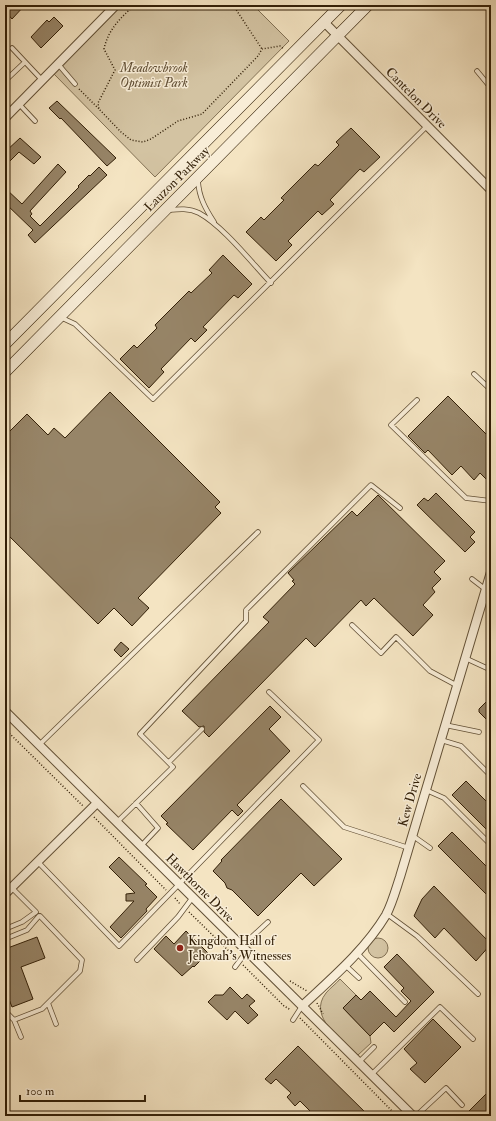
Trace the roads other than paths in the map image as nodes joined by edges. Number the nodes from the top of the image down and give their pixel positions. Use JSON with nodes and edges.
{"nodes":[{"id":1,"x":341,"y":5,"type":"edge"},
{"id":2,"x":368,"y":5,"type":"edge"},
{"id":3,"x":113,"y":6,"type":"edge"},
{"id":4,"x":324,"y":22,"type":"junction"},
{"id":5,"x":338,"y":36,"type":"junction"},
{"id":6,"x":12,"y":48,"type":"dead end"},
{"id":7,"x":25,"y":62,"type":"junction"},
{"id":8,"x":58,"y":64,"type":"junction"},
{"id":9,"x":477,"y":71,"type":"dead end"},
{"id":10,"x":7,"y":79,"type":"dead end"},
{"id":11,"x":42,"y":80,"type":"junction"},
{"id":12,"x":75,"y":84,"type":"dead end"},
{"id":13,"x":491,"y":88,"type":"edge"},
{"id":14,"x":19,"y":104,"type":"junction"},
{"id":15,"x":5,"y":118,"type":"edge"},
{"id":16,"x":35,"y":121,"type":"dead end"},
{"id":17,"x":427,"y":126,"type":"junction"},
{"id":18,"x":198,"y":177,"type":"junction"},
{"id":19,"x":491,"y":190,"type":"edge"},
{"id":20,"x":165,"y":210,"type":"junction"},
{"id":21,"x":215,"y":224,"type":"junction"},
{"id":22,"x":271,"y":282,"type":"junction"},
{"id":23,"x":60,"y":317,"type":"junction"},
{"id":24,"x":5,"y":344,"type":"edge"},
{"id":25,"x":5,"y":372,"type":"edge"},
{"id":26,"x":474,"y":374,"type":"dead end"},
{"id":27,"x":491,"y":390,"type":"edge"},
{"id":28,"x":416,"y":400,"type":"dead end"},
{"id":29,"x":491,"y":501,"type":"edge"},
{"id":30,"x":400,"y":508,"type":"dead end"},
{"id":31,"x":258,"y":532,"type":"dead end"},
{"id":32,"x":491,"y":572,"type":"edge"},
{"id":33,"x":472,"y":579,"type":"dead end"},
{"id":34,"x":488,"y":590,"type":"edge"},
{"id":35,"x":352,"y":625,"type":"dead end"},
{"id":36,"x":464,"y":658,"type":"junction"},
{"id":37,"x":491,"y":670,"type":"edge"},
{"id":38,"x":456,"y":684,"type":"junction"},
{"id":39,"x":269,"y":692,"type":"dead end"},
{"id":40,"x":5,"y":711,"type":"edge"},
{"id":41,"x":445,"y":725,"type":"junction"},
{"id":42,"x":202,"y":730,"type":"dead end"},
{"id":43,"x":479,"y":732,"type":"dead end"},
{"id":44,"x":440,"y":740,"type":"junction"},
{"id":45,"x":39,"y":745,"type":"junction"},
{"id":46,"x":169,"y":762,"type":"junction"},
{"id":47,"x":491,"y":776,"type":"edge"},
{"id":48,"x":304,"y":786,"type":"dead end"},
{"id":49,"x":426,"y":790,"type":"junction"},
{"id":50,"x":97,"y":803,"type":"junction"},
{"id":51,"x":136,"y":804,"type":"junction"},
{"id":52,"x":117,"y":822,"type":"junction"},
{"id":53,"x":413,"y":835,"type":"junction"},
{"id":54,"x":491,"y":845,"type":"edge"},
{"id":55,"x":141,"y":846,"type":"junction"},
{"id":56,"x":409,"y":848,"type":"junction"},
{"id":57,"x":430,"y":848,"type":"dead end"},
{"id":58,"x":38,"y":862,"type":"junction"},
{"id":59,"x":179,"y":884,"type":"junction"},
{"id":60,"x":12,"y":888,"type":"junction"},
{"id":61,"x":5,"y":894,"type":"edge"},
{"id":62,"x":192,"y":897,"type":"junction"},
{"id":63,"x":36,"y":912,"type":"junction"},
{"id":64,"x":386,"y":914,"type":"junction"},
{"id":65,"x":40,"y":916,"type":"junction"},
{"id":66,"x":268,"y":922,"type":"dead end"},
{"id":67,"x":5,"y":929,"type":"edge"},
{"id":68,"x":5,"y":939,"type":"edge"},
{"id":69,"x":244,"y":948,"type":"junction"},
{"id":70,"x":356,"y":953,"type":"junction"},
{"id":71,"x":137,"y":960,"type":"dead end"},
{"id":72,"x":345,"y":966,"type":"junction"},
{"id":73,"x":235,"y":967,"type":"dead end"},
{"id":74,"x":359,"y":978,"type":"dead end"},
{"id":75,"x":478,"y":994,"type":"dead end"},
{"id":76,"x":405,"y":1002,"type":"dead end"},
{"id":77,"x":48,"y":1003,"type":"junction"},
{"id":78,"x":302,"y":1006,"type":"junction"},
{"id":79,"x":5,"y":1011,"type":"edge"},
{"id":80,"x":14,"y":1020,"type":"junction"},
{"id":81,"x":293,"y":1020,"type":"dead end"},
{"id":82,"x":56,"y":1024,"type":"dead end"},
{"id":83,"x":21,"y":1037,"type":"dead end"},
{"id":84,"x":473,"y":1039,"type":"dead end"},
{"id":85,"x":374,"y":1047,"type":"dead end"},
{"id":86,"x":359,"y":1062,"type":"junction"},
{"id":87,"x":371,"y":1075,"type":"junction"},
{"id":88,"x":462,"y":1105,"type":"dead end"},
{"id":89,"x":412,"y":1116,"type":"edge"},
{"id":90,"x":416,"y":1116,"type":"edge"}],
"edges":[{"from":1,"to":4,"type":"main road","name":"Lauzon Parkway"},
{"from":2,"to":5,"type":"main road","name":"Lauzon Parkway"},
{"from":3,"to":8,"type":"street"},
{"from":4,"to":5,"type":"street","name":"Cantelon Drive"},
{"from":4,"to":24,"type":"main road","name":"Lauzon Parkway"},
{"from":5,"to":17,"type":"street","name":"Cantelon Drive"},
{"from":5,"to":18,"type":"main road","name":"Lauzon Parkway"},
{"from":6,"to":7,"type":"lane"},
{"from":7,"to":10,"type":"lane"},
{"from":7,"to":11,"type":"lane"},
{"from":8,"to":11,"type":"street"},
{"from":8,"to":12,"type":"lane"},
{"from":9,"to":13,"type":"lane"},
{"from":11,"to":14,"type":"street"},
{"from":14,"to":15,"type":"street"},
{"from":14,"to":16,"type":"lane"},
{"from":17,"to":19,"type":"street","name":"Cantelon Drive"},
{"from":17,"to":22,"type":"lane"},
{"from":18,"to":20,"type":"main road","name":"Lauzon Parkway"},
{"from":18,"to":21,"type":"lane"},
{"from":20,"to":21,"type":"lane"},
{"from":20,"to":23,"type":"main road","name":"Lauzon Parkway"},
{"from":21,"to":22,"type":"lane"},
{"from":22,"to":23,"type":"lane"},
{"from":23,"to":25,"type":"main road","name":"Lauzon Parkway"},
{"from":26,"to":27,"type":"lane"},
{"from":28,"to":29,"type":"lane"},
{"from":30,"to":46,"type":"lane"},
{"from":31,"to":45,"type":"lane"},
{"from":32,"to":34,"type":"street","name":"Kew Drive"},
{"from":33,"to":34,"type":"lane"},
{"from":34,"to":36,"type":"street","name":"Kew Drive"},
{"from":35,"to":38,"type":"lane"},
{"from":36,"to":37,"type":"lane"},
{"from":36,"to":38,"type":"street","name":"Kew Drive"},
{"from":38,"to":41,"type":"street","name":"Kew Drive"},
{"from":39,"to":59,"type":"lane"},
{"from":40,"to":45,"type":"street","name":"Hawthorne Drive"},
{"from":41,"to":43,"type":"lane"},
{"from":41,"to":44,"type":"street","name":"Kew Drive"},
{"from":42,"to":46,"type":"lane"},
{"from":44,"to":47,"type":"lane"},
{"from":44,"to":49,"type":"street","name":"Kew Drive"},
{"from":45,"to":50,"type":"street","name":"Hawthorne Drive"},
{"from":46,"to":51,"type":"lane"},
{"from":48,"to":56,"type":"lane"},
{"from":49,"to":53,"type":"street","name":"Kew Drive"},
{"from":49,"to":54,"type":"lane"},
{"from":50,"to":52,"type":"street","name":"Hawthorne Drive"},
{"from":50,"to":58,"type":"street"},
{"from":51,"to":52,"type":"lane"},
{"from":51,"to":55,"type":"lane"},
{"from":52,"to":55,"type":"street","name":"Hawthorne Drive"},
{"from":53,"to":56,"type":"street","name":"Kew Drive"},
{"from":53,"to":57,"type":"lane"},
{"from":55,"to":59,"type":"street","name":"Hawthorne Drive"},
{"from":56,"to":64,"type":"street","name":"Kew Drive"},
{"from":58,"to":59,"type":"lane"},
{"from":58,"to":60,"type":"street"},
{"from":59,"to":62,"type":"street","name":"Hawthorne Drive"},
{"from":60,"to":61,"type":"street"},
{"from":60,"to":63,"type":"lane"},
{"from":62,"to":69,"type":"street","name":"Hawthorne Drive"},
{"from":62,"to":71,"type":"lane"},
{"from":63,"to":65,"type":"lane"},
{"from":63,"to":67,"type":"lane"},
{"from":64,"to":70,"type":"street","name":"Kew Drive"},
{"from":64,"to":75,"type":"lane"},
{"from":65,"to":68,"type":"lane"},
{"from":65,"to":77,"type":"lane"},
{"from":66,"to":69,"type":"lane"},
{"from":69,"to":73,"type":"lane"},
{"from":69,"to":78,"type":"street","name":"Hawthorne Drive"},
{"from":70,"to":72,"type":"street","name":"Kew Drive"},
{"from":70,"to":76,"type":"lane"},
{"from":72,"to":74,"type":"lane"},
{"from":72,"to":78,"type":"street","name":"Kew Drive"},
{"from":77,"to":80,"type":"lane"},
{"from":77,"to":82,"type":"lane"},
{"from":78,"to":81,"type":"lane"},
{"from":78,"to":86,"type":"street","name":"Hawthorne Drive"},
{"from":79,"to":80,"type":"lane"},
{"from":80,"to":83,"type":"lane"},
{"from":84,"to":87,"type":"lane"},
{"from":85,"to":86,"type":"lane"},
{"from":86,"to":87,"type":"street","name":"Hawthorne Drive"},
{"from":87,"to":89,"type":"street","name":"Hawthorne Drive"},
{"from":88,"to":90,"type":"lane"}]}
